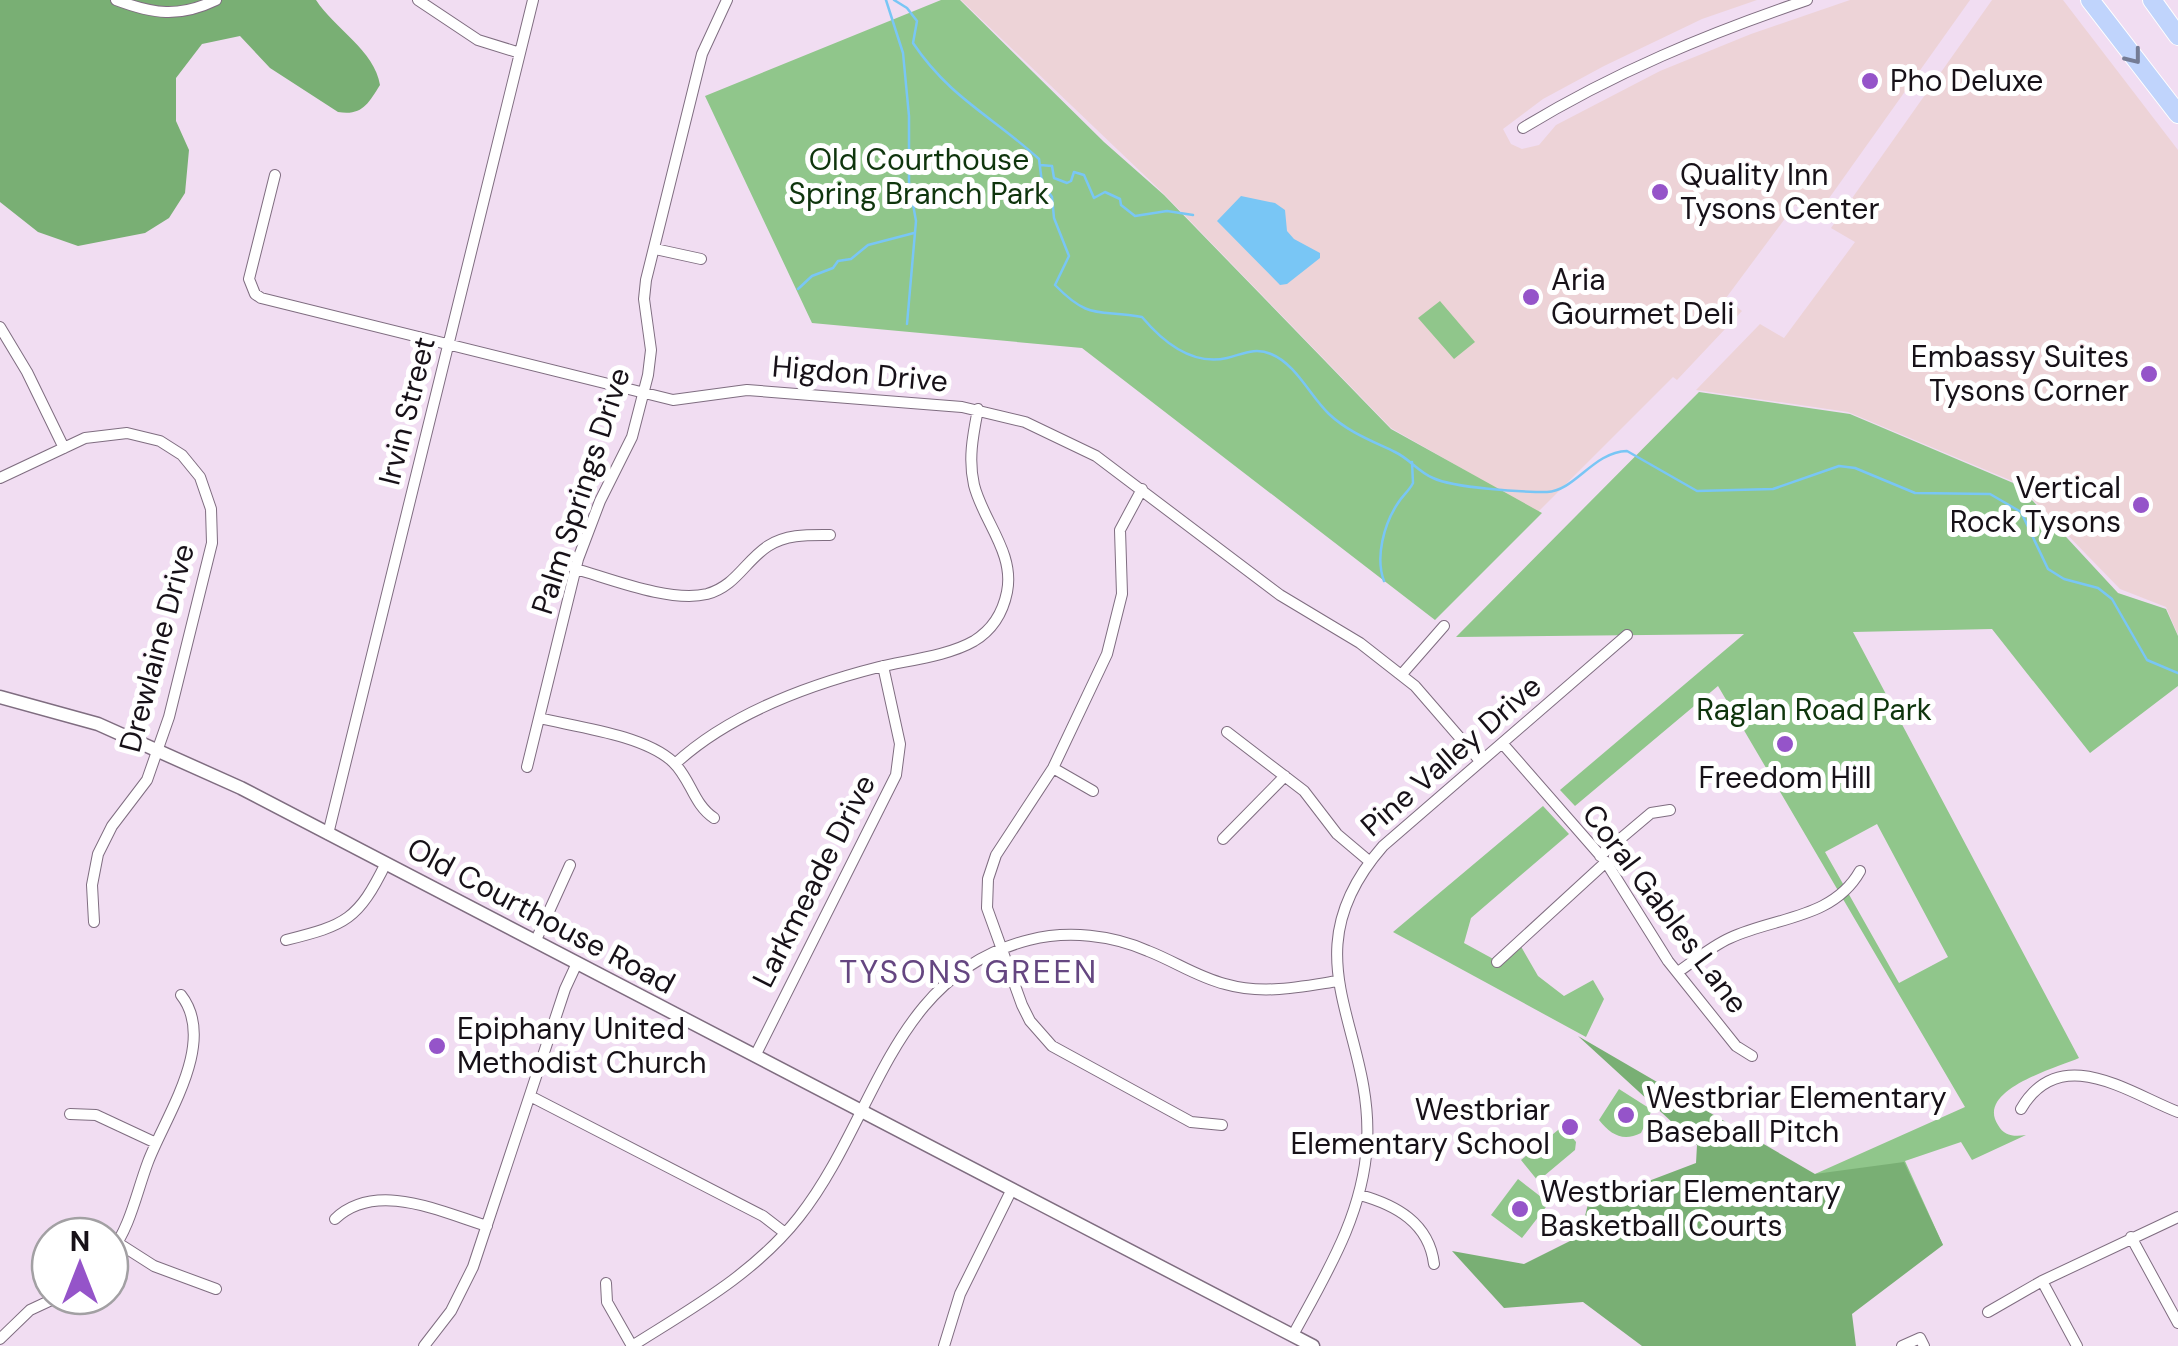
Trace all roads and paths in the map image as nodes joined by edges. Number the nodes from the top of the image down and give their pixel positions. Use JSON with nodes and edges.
{"nodes":[{"id":1,"x":116,"y":0,"type":"edge"},
{"id":2,"x":216,"y":0,"type":"edge"},
{"id":3,"x":418,"y":0,"type":"edge"},
{"id":4,"x":533,"y":0,"type":"edge"},
{"id":5,"x":727,"y":0,"type":"edge"},
{"id":6,"x":1807,"y":0,"type":"edge"},
{"id":7,"x":2090,"y":0,"type":"edge"},
{"id":8,"x":2152,"y":0,"type":"edge"},
{"id":9,"x":2178,"y":36,"type":"edge"},
{"id":10,"x":520,"y":54,"type":"junction"},
{"id":11,"x":2178,"y":114,"type":"edge"},
{"id":12,"x":1523,"y":128,"type":"dead end"},
{"id":13,"x":274,"y":176,"type":"dead end"},
{"id":14,"x":655,"y":249,"type":"junction"},
{"id":15,"x":700,"y":259,"type":"dead end"},
{"id":16,"x":0,"y":327,"type":"edge"},
{"id":17,"x":449,"y":346,"type":"junction"},
{"id":18,"x":644,"y":393,"type":"junction"},
{"id":19,"x":978,"y":410,"type":"junction"},
{"id":20,"x":64,"y":448,"type":"junction"},
{"id":21,"x":0,"y":478,"type":"edge"},
{"id":22,"x":1142,"y":489,"type":"junction"},
{"id":23,"x":830,"y":535,"type":"dead end"},
{"id":24,"x":576,"y":569,"type":"junction"},
{"id":25,"x":1444,"y":626,"type":"dead end"},
{"id":26,"x":1627,"y":635,"type":"dead end"},
{"id":27,"x":883,"y":666,"type":"junction"},
{"id":28,"x":1402,"y":674,"type":"junction"},
{"id":29,"x":0,"y":697,"type":"edge"},
{"id":30,"x":539,"y":718,"type":"junction"},
{"id":31,"x":1227,"y":732,"type":"dead end"},
{"id":32,"x":1502,"y":743,"type":"junction"},
{"id":33,"x":158,"y":750,"type":"junction"},
{"id":34,"x":1480,"y":761,"type":"junction"},
{"id":35,"x":675,"y":764,"type":"junction"},
{"id":36,"x":527,"y":767,"type":"dead end"},
{"id":37,"x":1053,"y":768,"type":"junction"},
{"id":38,"x":1286,"y":776,"type":"junction"},
{"id":39,"x":1093,"y":791,"type":"dead end"},
{"id":40,"x":1670,"y":810,"type":"dead end"},
{"id":41,"x":714,"y":818,"type":"dead end"},
{"id":42,"x":328,"y":834,"type":"junction"},
{"id":43,"x":1223,"y":839,"type":"dead end"},
{"id":44,"x":1603,"y":859,"type":"junction"},
{"id":45,"x":1369,"y":861,"type":"junction"},
{"id":46,"x":386,"y":863,"type":"junction"},
{"id":47,"x":570,"y":866,"type":"dead end"},
{"id":48,"x":1860,"y":871,"type":"dead end"},
{"id":49,"x":94,"y":922,"type":"dead end"},
{"id":50,"x":286,"y":940,"type":"dead end"},
{"id":51,"x":536,"y":940,"type":"junction"},
{"id":52,"x":1001,"y":950,"type":"junction"},
{"id":53,"x":1497,"y":962,"type":"dead end"},
{"id":54,"x":577,"y":963,"type":"junction"},
{"id":55,"x":1678,"y":972,"type":"junction"},
{"id":56,"x":1338,"y":981,"type":"junction"},
{"id":57,"x":181,"y":995,"type":"dead end"},
{"id":58,"x":754,"y":1056,"type":"junction"},
{"id":59,"x":1752,"y":1056,"type":"dead end"},
{"id":60,"x":530,"y":1096,"type":"junction"},
{"id":61,"x":2021,"y":1109,"type":"dead end"},
{"id":62,"x":862,"y":1111,"type":"junction"},
{"id":63,"x":2178,"y":1112,"type":"edge"},
{"id":64,"x":70,"y":1114,"type":"dead end"},
{"id":65,"x":1222,"y":1126,"type":"dead end"},
{"id":66,"x":156,"y":1143,"type":"junction"},
{"id":67,"x":1012,"y":1189,"type":"junction"},
{"id":68,"x":1360,"y":1195,"type":"junction"},
{"id":69,"x":2178,"y":1216,"type":"edge"},
{"id":70,"x":130,"y":1218,"type":"edge"},
{"id":71,"x":335,"y":1219,"type":"dead end"},
{"id":72,"x":487,"y":1226,"type":"junction"},
{"id":73,"x":784,"y":1233,"type":"junction"},
{"id":74,"x":2131,"y":1236,"type":"junction"},
{"id":75,"x":130,"y":1251,"type":"edge"},
{"id":76,"x":1434,"y":1264,"type":"dead end"},
{"id":77,"x":2042,"y":1281,"type":"junction"},
{"id":78,"x":606,"y":1284,"type":"dead end"},
{"id":79,"x":216,"y":1288,"type":"dead end"},
{"id":80,"x":30,"y":1310,"type":"edge"},
{"id":81,"x":1988,"y":1312,"type":"dead end"},
{"id":82,"x":2178,"y":1323,"type":"edge"},
{"id":83,"x":1292,"y":1335,"type":"junction"},
{"id":84,"x":0,"y":1339,"type":"edge"},
{"id":85,"x":1922,"y":1342,"type":"edge"},
{"id":86,"x":424,"y":1346,"type":"edge"},
{"id":87,"x":632,"y":1346,"type":"edge"},
{"id":88,"x":944,"y":1346,"type":"edge"},
{"id":89,"x":1313,"y":1346,"type":"edge"},
{"id":90,"x":1902,"y":1346,"type":"edge"},
{"id":91,"x":2077,"y":1346,"type":"edge"}],
"edges":[{"from":1,"to":2,"type":"street"},
{"from":3,"to":10,"type":"street"},
{"from":4,"to":10,"type":"street","name":"Irvin Street"},
{"from":5,"to":14,"type":"street","name":"Palm Springs Drive"},
{"from":6,"to":12,"type":"street"},
{"from":7,"to":11,"type":"highway","one_way":true},
{"from":8,"to":9,"type":"highway"},
{"from":10,"to":17,"type":"street","name":"Irvin Street"},
{"from":13,"to":17,"type":"street","name":"Higdon Drive"},
{"from":14,"to":15,"type":"street"},
{"from":14,"to":18,"type":"street","name":"Palm Springs Drive"},
{"from":16,"to":20,"type":"street"},
{"from":17,"to":18,"type":"street","name":"Higdon Drive"},
{"from":17,"to":42,"type":"street","name":"Irvin Street"},
{"from":18,"to":19,"type":"street","name":"Higdon Drive"},
{"from":18,"to":24,"type":"street","name":"Palm Springs Drive"},
{"from":19,"to":22,"type":"street","name":"Higdon Drive"},
{"from":19,"to":27,"type":"street"},
{"from":20,"to":21,"type":"street","name":"Drewlaine Drive"},
{"from":20,"to":33,"type":"street","name":"Drewlaine Drive"},
{"from":22,"to":28,"type":"street","name":"Higdon Drive"},
{"from":22,"to":37,"type":"street"},
{"from":23,"to":24,"type":"street"},
{"from":24,"to":30,"type":"street","name":"Palm Springs Drive"},
{"from":25,"to":28,"type":"street"},
{"from":26,"to":32,"type":"street","name":"Pine Valley Drive"},
{"from":27,"to":35,"type":"street"},
{"from":27,"to":58,"type":"street","name":"Larkmeade Drive"},
{"from":28,"to":34,"type":"street","name":"Higdon Drive"},
{"from":29,"to":33,"type":"street","name":"Old Courthouse Road"},
{"from":30,"to":35,"type":"street"},
{"from":30,"to":36,"type":"street","name":"Palm Springs Drive"},
{"from":31,"to":38,"type":"street"},
{"from":32,"to":34,"type":"street","name":"Pine Valley Drive"},
{"from":32,"to":44,"type":"street","name":"Coral Gables Lane"},
{"from":33,"to":42,"type":"street","name":"Old Courthouse Road"},
{"from":33,"to":49,"type":"street","name":"Drewlaine Drive"},
{"from":34,"to":45,"type":"street","name":"Pine Valley Drive"},
{"from":35,"to":41,"type":"street"},
{"from":37,"to":39,"type":"street"},
{"from":37,"to":52,"type":"street"},
{"from":38,"to":43,"type":"street"},
{"from":38,"to":45,"type":"street"},
{"from":40,"to":44,"type":"street"},
{"from":42,"to":46,"type":"street","name":"Old Courthouse Road"},
{"from":44,"to":53,"type":"street"},
{"from":44,"to":55,"type":"street","name":"Coral Gables Lane"},
{"from":45,"to":56,"type":"street","name":"Pine Valley Drive"},
{"from":46,"to":50,"type":"street"},
{"from":46,"to":51,"type":"street","name":"Old Courthouse Road"},
{"from":47,"to":51,"type":"street"},
{"from":48,"to":55,"type":"street"},
{"from":51,"to":54,"type":"street","name":"Old Courthouse Road"},
{"from":52,"to":56,"type":"street"},
{"from":52,"to":62,"type":"street"},
{"from":52,"to":65,"type":"street"},
{"from":54,"to":58,"type":"street","name":"Old Courthouse Road"},
{"from":54,"to":60,"type":"street"},
{"from":55,"to":59,"type":"street","name":"Coral Gables Lane"},
{"from":56,"to":68,"type":"street","name":"Pine Valley Drive"},
{"from":57,"to":66,"type":"street"},
{"from":58,"to":62,"type":"street","name":"Old Courthouse Road"},
{"from":60,"to":72,"type":"street"},
{"from":60,"to":73,"type":"street"},
{"from":61,"to":63,"type":"street"},
{"from":62,"to":67,"type":"street","name":"Old Courthouse Road"},
{"from":62,"to":73,"type":"street"},
{"from":64,"to":66,"type":"street"},
{"from":66,"to":70,"type":"street"},
{"from":67,"to":83,"type":"street","name":"Old Courthouse Road"},
{"from":67,"to":88,"type":"street"},
{"from":68,"to":76,"type":"street"},
{"from":68,"to":83,"type":"street","name":"Pine Valley Drive"},
{"from":69,"to":74,"type":"street"},
{"from":71,"to":72,"type":"street"},
{"from":72,"to":86,"type":"street"},
{"from":73,"to":87,"type":"street"},
{"from":74,"to":77,"type":"street"},
{"from":74,"to":82,"type":"street"},
{"from":75,"to":79,"type":"street"},
{"from":77,"to":81,"type":"street"},
{"from":77,"to":91,"type":"street"},
{"from":78,"to":87,"type":"street"},
{"from":80,"to":84,"type":"street"},
{"from":83,"to":89,"type":"street","name":"Old Courthouse Road"},
{"from":85,"to":90,"type":"street"}]}
